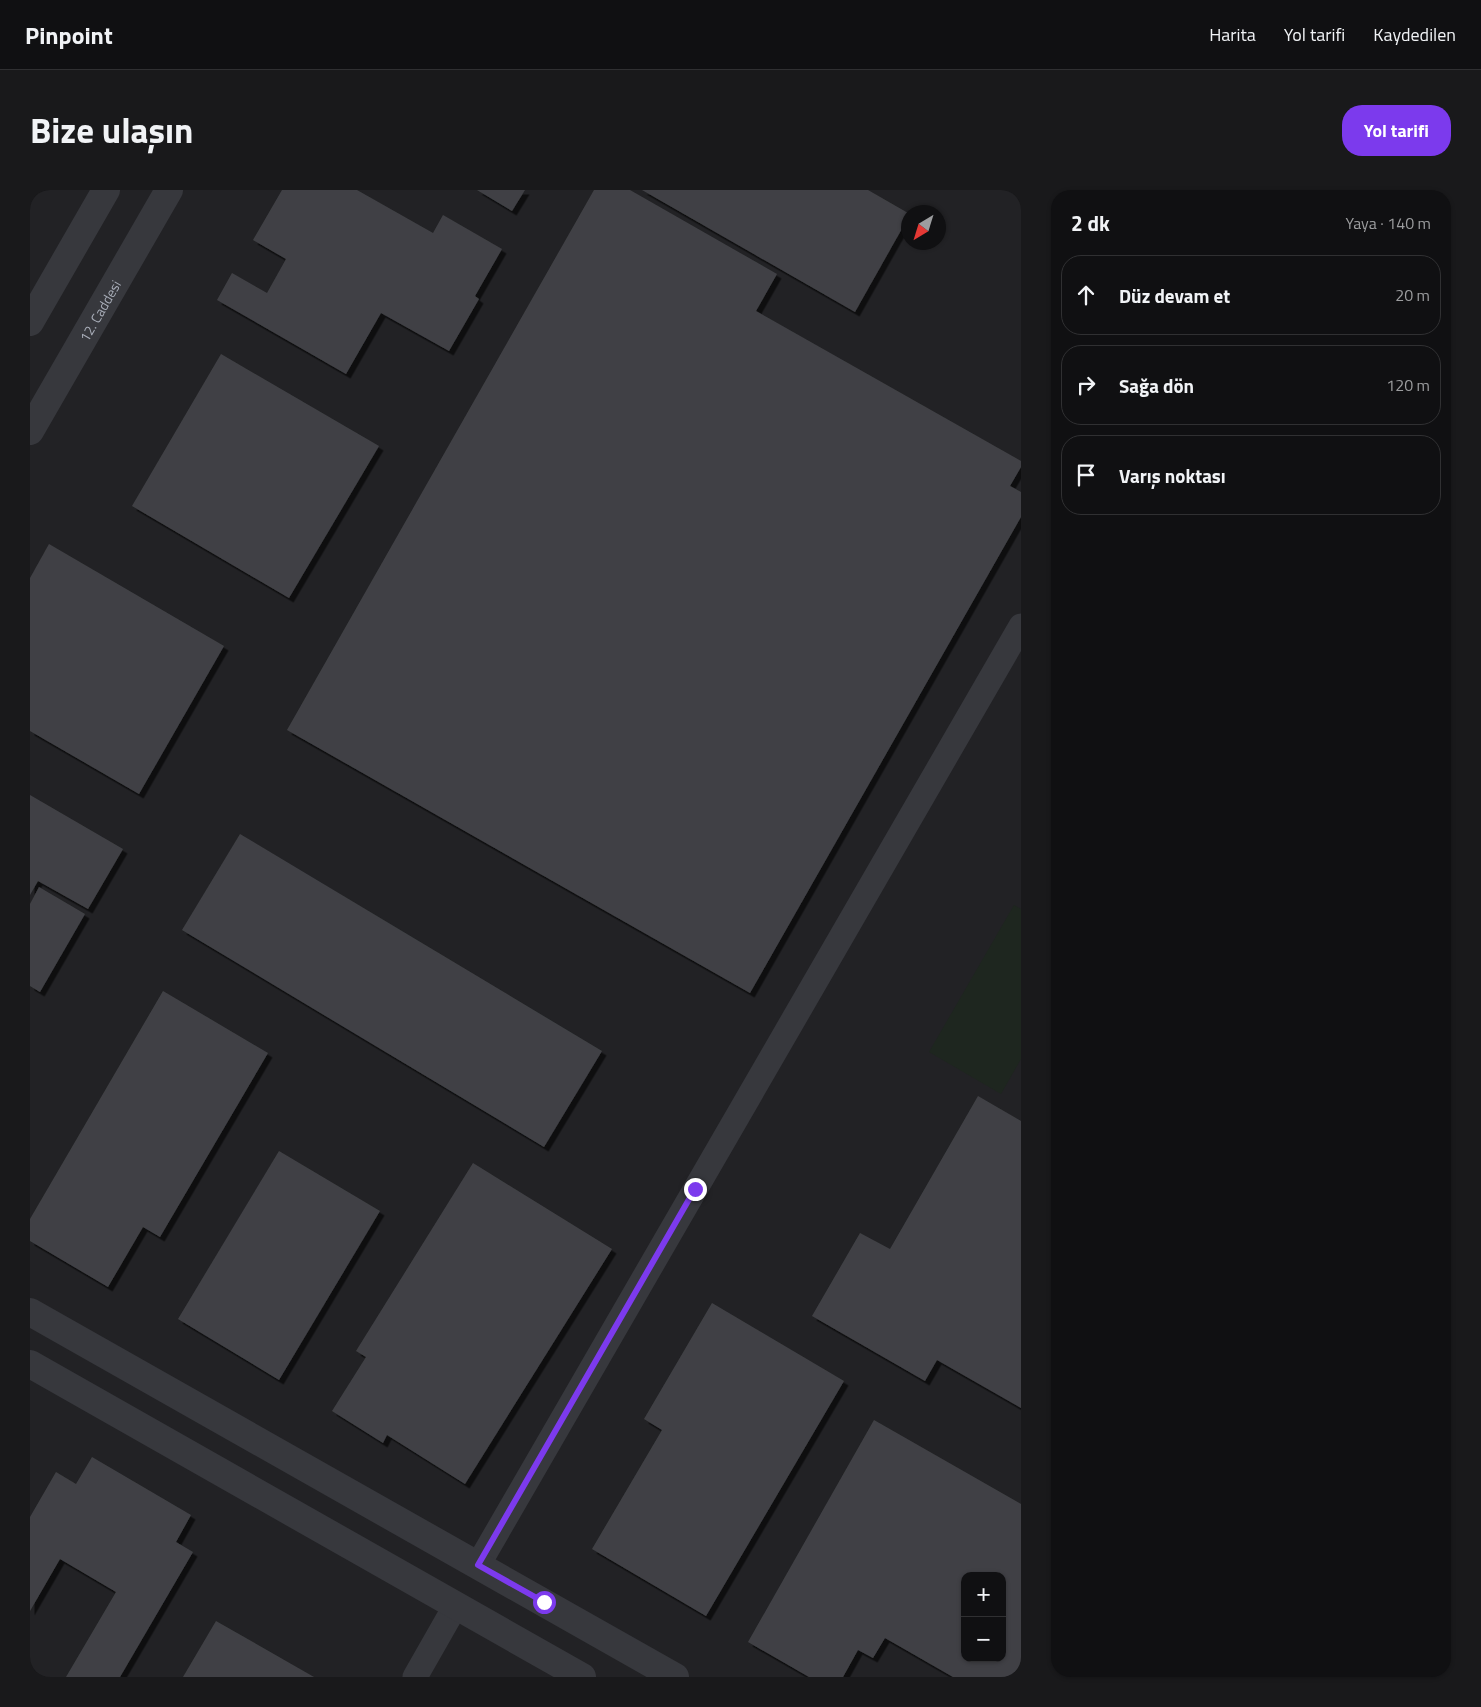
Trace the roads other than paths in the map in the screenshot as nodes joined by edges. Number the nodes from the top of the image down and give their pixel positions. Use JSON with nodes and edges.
{"nodes":[{"id":1,"x":106,"y":190,"type":"edge"},
{"id":2,"x":169,"y":190,"type":"edge"},
{"id":3,"x":30,"y":322,"type":"edge"},
{"id":4,"x":30,"y":431,"type":"edge"},
{"id":5,"x":1021,"y":626,"type":"edge"},
{"id":6,"x":30,"y":1312,"type":"edge"},
{"id":7,"x":30,"y":1364,"type":"edge"},
{"id":8,"x":478,"y":1565,"type":"junction"},
{"id":9,"x":456,"y":1605,"type":"junction"},
{"id":10,"x":415,"y":1677,"type":"edge"},
{"id":11,"x":582,"y":1677,"type":"edge"},
{"id":12,"x":676,"y":1677,"type":"edge"}],
"edges":[{"from":1,"to":3,"type":"street"},
{"from":2,"to":4,"type":"street","name":"12. Caddesi"},
{"from":5,"to":8,"type":"street"},
{"from":6,"to":8,"type":"street"},
{"from":7,"to":9,"type":"street"},
{"from":8,"to":12,"type":"street"},
{"from":9,"to":10,"type":"street"},
{"from":9,"to":11,"type":"street"}]}
